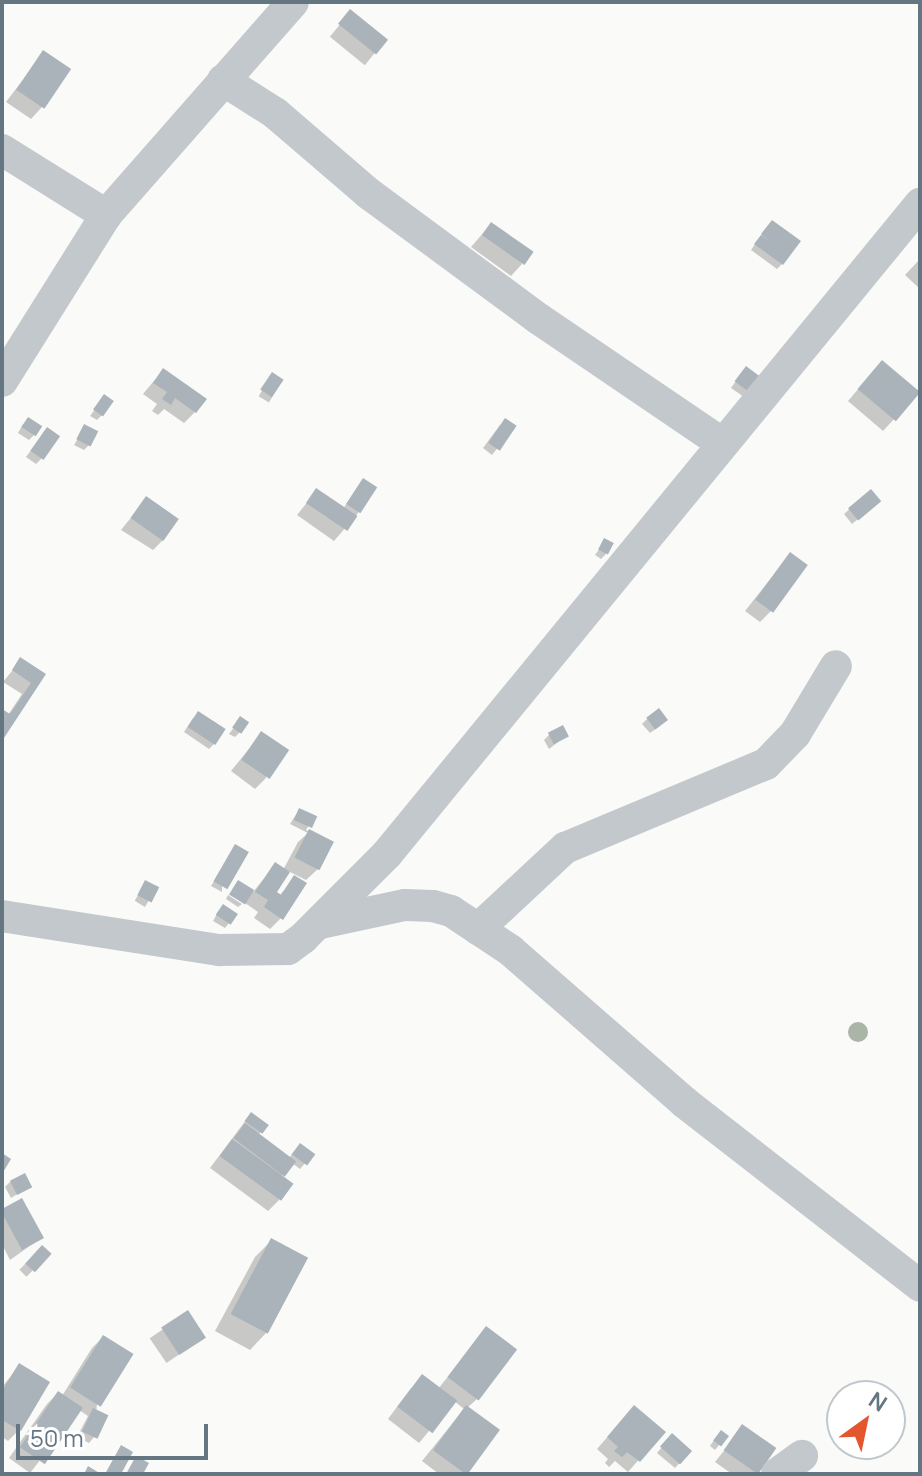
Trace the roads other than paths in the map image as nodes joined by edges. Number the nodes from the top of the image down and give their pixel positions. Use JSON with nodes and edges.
{"nodes":[{"id":1,"x":274,"y":7,"type":"edge"},
{"id":2,"x":223,"y":80,"type":"junction"},
{"id":3,"x":2,"y":150,"type":"edge"},
{"id":4,"x":920,"y":204,"type":"edge"},
{"id":5,"x":106,"y":215,"type":"junction"},
{"id":6,"x":2,"y":381,"type":"edge"},
{"id":7,"x":723,"y":444,"type":"junction"},
{"id":8,"x":836,"y":666,"type":"dead end"},
{"id":9,"x":2,"y":916,"type":"edge"},
{"id":10,"x":320,"y":923,"type":"junction"},
{"id":11,"x":478,"y":929,"type":"junction"},
{"id":12,"x":920,"y":1286,"type":"edge"}],
"edges":[{"from":1,"to":2,"type":"street"},
{"from":2,"to":5,"type":"street"},
{"from":2,"to":7,"type":"street"},
{"from":3,"to":5,"type":"street"},
{"from":4,"to":7,"type":"street"},
{"from":5,"to":6,"type":"street"},
{"from":7,"to":10,"type":"street"},
{"from":8,"to":11,"type":"street"},
{"from":9,"to":10,"type":"street"},
{"from":10,"to":11,"type":"street"},
{"from":11,"to":12,"type":"street"}]}
